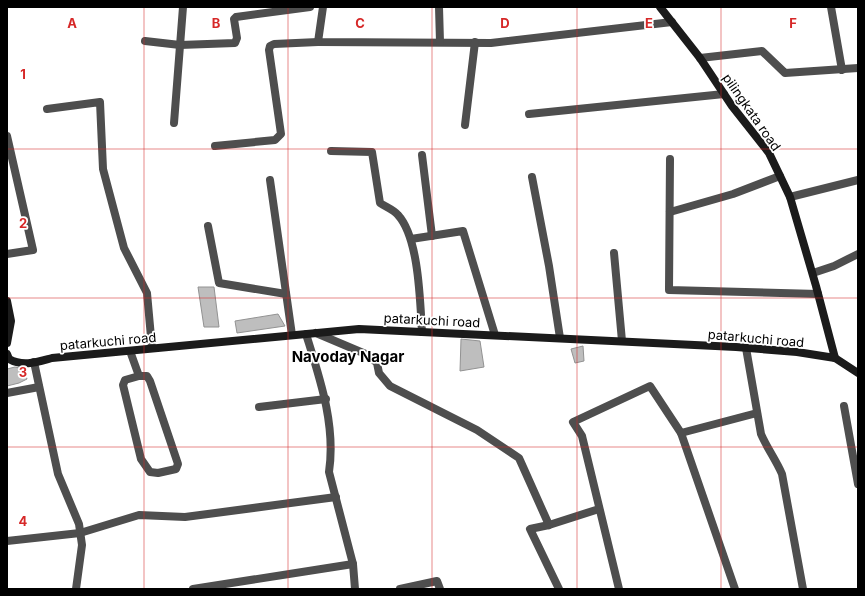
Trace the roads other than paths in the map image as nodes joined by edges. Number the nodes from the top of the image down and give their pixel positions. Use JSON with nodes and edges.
{"nodes":[{"id":1,"x":183,"y":7,"type":"edge"},
{"id":2,"x":310,"y":7,"type":"edge"},
{"id":3,"x":323,"y":7,"type":"edge"},
{"id":4,"x":438,"y":7,"type":"edge"},
{"id":5,"x":660,"y":7,"type":"edge"},
{"id":6,"x":831,"y":7,"type":"edge"},
{"id":7,"x":672,"y":22,"type":"junction"},
{"id":8,"x":144,"y":41,"type":"dead end"},
{"id":9,"x":318,"y":42,"type":"junction"},
{"id":10,"x":440,"y":42,"type":"junction"},
{"id":11,"x":475,"y":42,"type":"junction"},
{"id":12,"x":180,"y":45,"type":"junction"},
{"id":13,"x":700,"y":58,"type":"junction"},
{"id":14,"x":858,"y":68,"type":"edge"},
{"id":15,"x":842,"y":70,"type":"junction"},
{"id":16,"x":724,"y":94,"type":"junction"},
{"id":17,"x":46,"y":109,"type":"dead end"},
{"id":18,"x":529,"y":114,"type":"dead end"},
{"id":19,"x":174,"y":123,"type":"dead end"},
{"id":20,"x":466,"y":125,"type":"dead end"},
{"id":21,"x":7,"y":136,"type":"edge"},
{"id":22,"x":215,"y":146,"type":"dead end"},
{"id":23,"x":331,"y":151,"type":"dead end"},
{"id":24,"x":422,"y":155,"type":"dead end"},
{"id":25,"x":670,"y":159,"type":"dead end"},
{"id":26,"x":11,"y":173,"type":"edge"},
{"id":27,"x":780,"y":176,"type":"junction"},
{"id":28,"x":532,"y":177,"type":"dead end"},
{"id":29,"x":270,"y":180,"type":"dead end"},
{"id":30,"x":858,"y":180,"type":"edge"},
{"id":31,"x":790,"y":197,"type":"junction"},
{"id":32,"x":670,"y":212,"type":"junction"},
{"id":33,"x":208,"y":226,"type":"dead end"},
{"id":34,"x":432,"y":236,"type":"junction"},
{"id":35,"x":411,"y":239,"type":"junction"},
{"id":36,"x":7,"y":254,"type":"edge"},
{"id":37,"x":614,"y":254,"type":"dead end"},
{"id":38,"x":858,"y":254,"type":"edge"},
{"id":39,"x":812,"y":273,"type":"junction"},
{"id":40,"x":286,"y":294,"type":"junction"},
{"id":41,"x":818,"y":294,"type":"junction"},
{"id":42,"x":7,"y":301,"type":"edge"},
{"id":43,"x":422,"y":332,"type":"junction"},
{"id":44,"x":316,"y":333,"type":"junction"},
{"id":45,"x":306,"y":334,"type":"junction"},
{"id":46,"x":292,"y":335,"type":"junction"},
{"id":47,"x":495,"y":335,"type":"junction"},
{"id":48,"x":560,"y":338,"type":"junction"},
{"id":49,"x":622,"y":341,"type":"junction"},
{"id":50,"x":7,"y":343,"type":"edge"},
{"id":51,"x":152,"y":348,"type":"junction"},
{"id":52,"x":746,"y":348,"type":"junction"},
{"id":53,"x":130,"y":351,"type":"junction"},
{"id":54,"x":7,"y":354,"type":"edge"},
{"id":55,"x":835,"y":358,"type":"junction"},
{"id":56,"x":34,"y":362,"type":"junction"},
{"id":57,"x":858,"y":373,"type":"edge"},
{"id":58,"x":139,"y":376,"type":"junction"},
{"id":59,"x":40,"y":386,"type":"junction"},
{"id":60,"x":7,"y":393,"type":"edge"},
{"id":61,"x":326,"y":399,"type":"junction"},
{"id":62,"x":844,"y":406,"type":"dead end"},
{"id":63,"x":259,"y":407,"type":"dead end"},
{"id":64,"x":757,"y":413,"type":"junction"},
{"id":65,"x":680,"y":433,"type":"junction"},
{"id":66,"x":858,"y":484,"type":"edge"},
{"id":67,"x":336,"y":497,"type":"junction"},
{"id":68,"x":599,"y":509,"type":"junction"},
{"id":69,"x":549,"y":525,"type":"junction"},
{"id":70,"x":80,"y":533,"type":"junction"},
{"id":71,"x":7,"y":541,"type":"edge"},
{"id":72,"x":353,"y":564,"type":"junction"},
{"id":73,"x":76,"y":589,"type":"edge"},
{"id":74,"x":192,"y":589,"type":"edge"},
{"id":75,"x":355,"y":589,"type":"edge"},
{"id":76,"x":400,"y":589,"type":"edge"},
{"id":77,"x":440,"y":589,"type":"edge"},
{"id":78,"x":559,"y":589,"type":"edge"},
{"id":79,"x":619,"y":589,"type":"edge"},
{"id":80,"x":734,"y":589,"type":"edge"},
{"id":81,"x":803,"y":589,"type":"edge"}],
"edges":[{"from":1,"to":12,"type":"street"},
{"from":2,"to":12,"type":"street"},
{"from":3,"to":9,"type":"street"},
{"from":4,"to":10,"type":"street"},
{"from":5,"to":7,"type":"street","name":"pilingkata road"},
{"from":6,"to":15,"type":"street"},
{"from":7,"to":11,"type":"street"},
{"from":7,"to":13,"type":"street","name":"pilingkata road"},
{"from":8,"to":12,"type":"street"},
{"from":9,"to":10,"type":"street"},
{"from":9,"to":22,"type":"street"},
{"from":10,"to":11,"type":"street"},
{"from":11,"to":20,"type":"street"},
{"from":12,"to":19,"type":"street"},
{"from":13,"to":15,"type":"street"},
{"from":13,"to":16,"type":"street","name":"pilingkata road"},
{"from":14,"to":15,"type":"street"},
{"from":16,"to":18,"type":"street"},
{"from":16,"to":27,"type":"street","name":"pilingkata road"},
{"from":17,"to":51,"type":"street"},
{"from":21,"to":26,"type":"street"},
{"from":23,"to":35,"type":"street"},
{"from":24,"to":34,"type":"street"},
{"from":25,"to":32,"type":"street"},
{"from":26,"to":36,"type":"street"},
{"from":27,"to":31,"type":"street","name":"pilingkata road"},
{"from":27,"to":32,"type":"street"},
{"from":28,"to":48,"type":"street"},
{"from":29,"to":40,"type":"street"},
{"from":30,"to":31,"type":"street"},
{"from":31,"to":39,"type":"street","name":"pilingkata road"},
{"from":32,"to":41,"type":"street"},
{"from":33,"to":40,"type":"street"},
{"from":34,"to":35,"type":"street"},
{"from":34,"to":47,"type":"street"},
{"from":35,"to":43,"type":"street"},
{"from":37,"to":49,"type":"street"},
{"from":38,"to":39,"type":"street"},
{"from":39,"to":41,"type":"street","name":"pilingkata road"},
{"from":40,"to":46,"type":"street"},
{"from":41,"to":55,"type":"street","name":"pilingkata road"},
{"from":42,"to":50,"type":"street"},
{"from":43,"to":44,"type":"street","name":"patarkuchi road"},
{"from":43,"to":47,"type":"street","name":"patarkuchi road"},
{"from":44,"to":45,"type":"street","name":"patarkuchi road"},
{"from":44,"to":69,"type":"street"},
{"from":45,"to":46,"type":"street","name":"patarkuchi road"},
{"from":45,"to":61,"type":"street"},
{"from":46,"to":51,"type":"street","name":"patarkuchi road"},
{"from":47,"to":48,"type":"street","name":"patarkuchi road"},
{"from":48,"to":49,"type":"street","name":"patarkuchi road"},
{"from":49,"to":52,"type":"street","name":"patarkuchi road"},
{"from":51,"to":53,"type":"street","name":"patarkuchi road"},
{"from":52,"to":55,"type":"street","name":"patarkuchi road"},
{"from":52,"to":64,"type":"street"},
{"from":53,"to":56,"type":"street","name":"patarkuchi road"},
{"from":53,"to":58,"type":"street"},
{"from":54,"to":56,"type":"street","name":"patarkuchi road"},
{"from":55,"to":57,"type":"street","name":"patarkuchi road"},
{"from":56,"to":59,"type":"street"},
{"from":58,"to":58,"type":"street"},
{"from":59,"to":60,"type":"street"},
{"from":59,"to":70,"type":"street"},
{"from":61,"to":63,"type":"street"},
{"from":61,"to":67,"type":"street"},
{"from":62,"to":66,"type":"street"},
{"from":64,"to":65,"type":"street"},
{"from":64,"to":81,"type":"street"},
{"from":65,"to":68,"type":"street"},
{"from":65,"to":80,"type":"street"},
{"from":67,"to":70,"type":"street"},
{"from":67,"to":72,"type":"street"},
{"from":68,"to":69,"type":"street"},
{"from":68,"to":79,"type":"street"},
{"from":69,"to":78,"type":"street"},
{"from":70,"to":71,"type":"street"},
{"from":70,"to":73,"type":"street"},
{"from":72,"to":74,"type":"street"},
{"from":72,"to":75,"type":"street"},
{"from":76,"to":77,"type":"street"}]}
